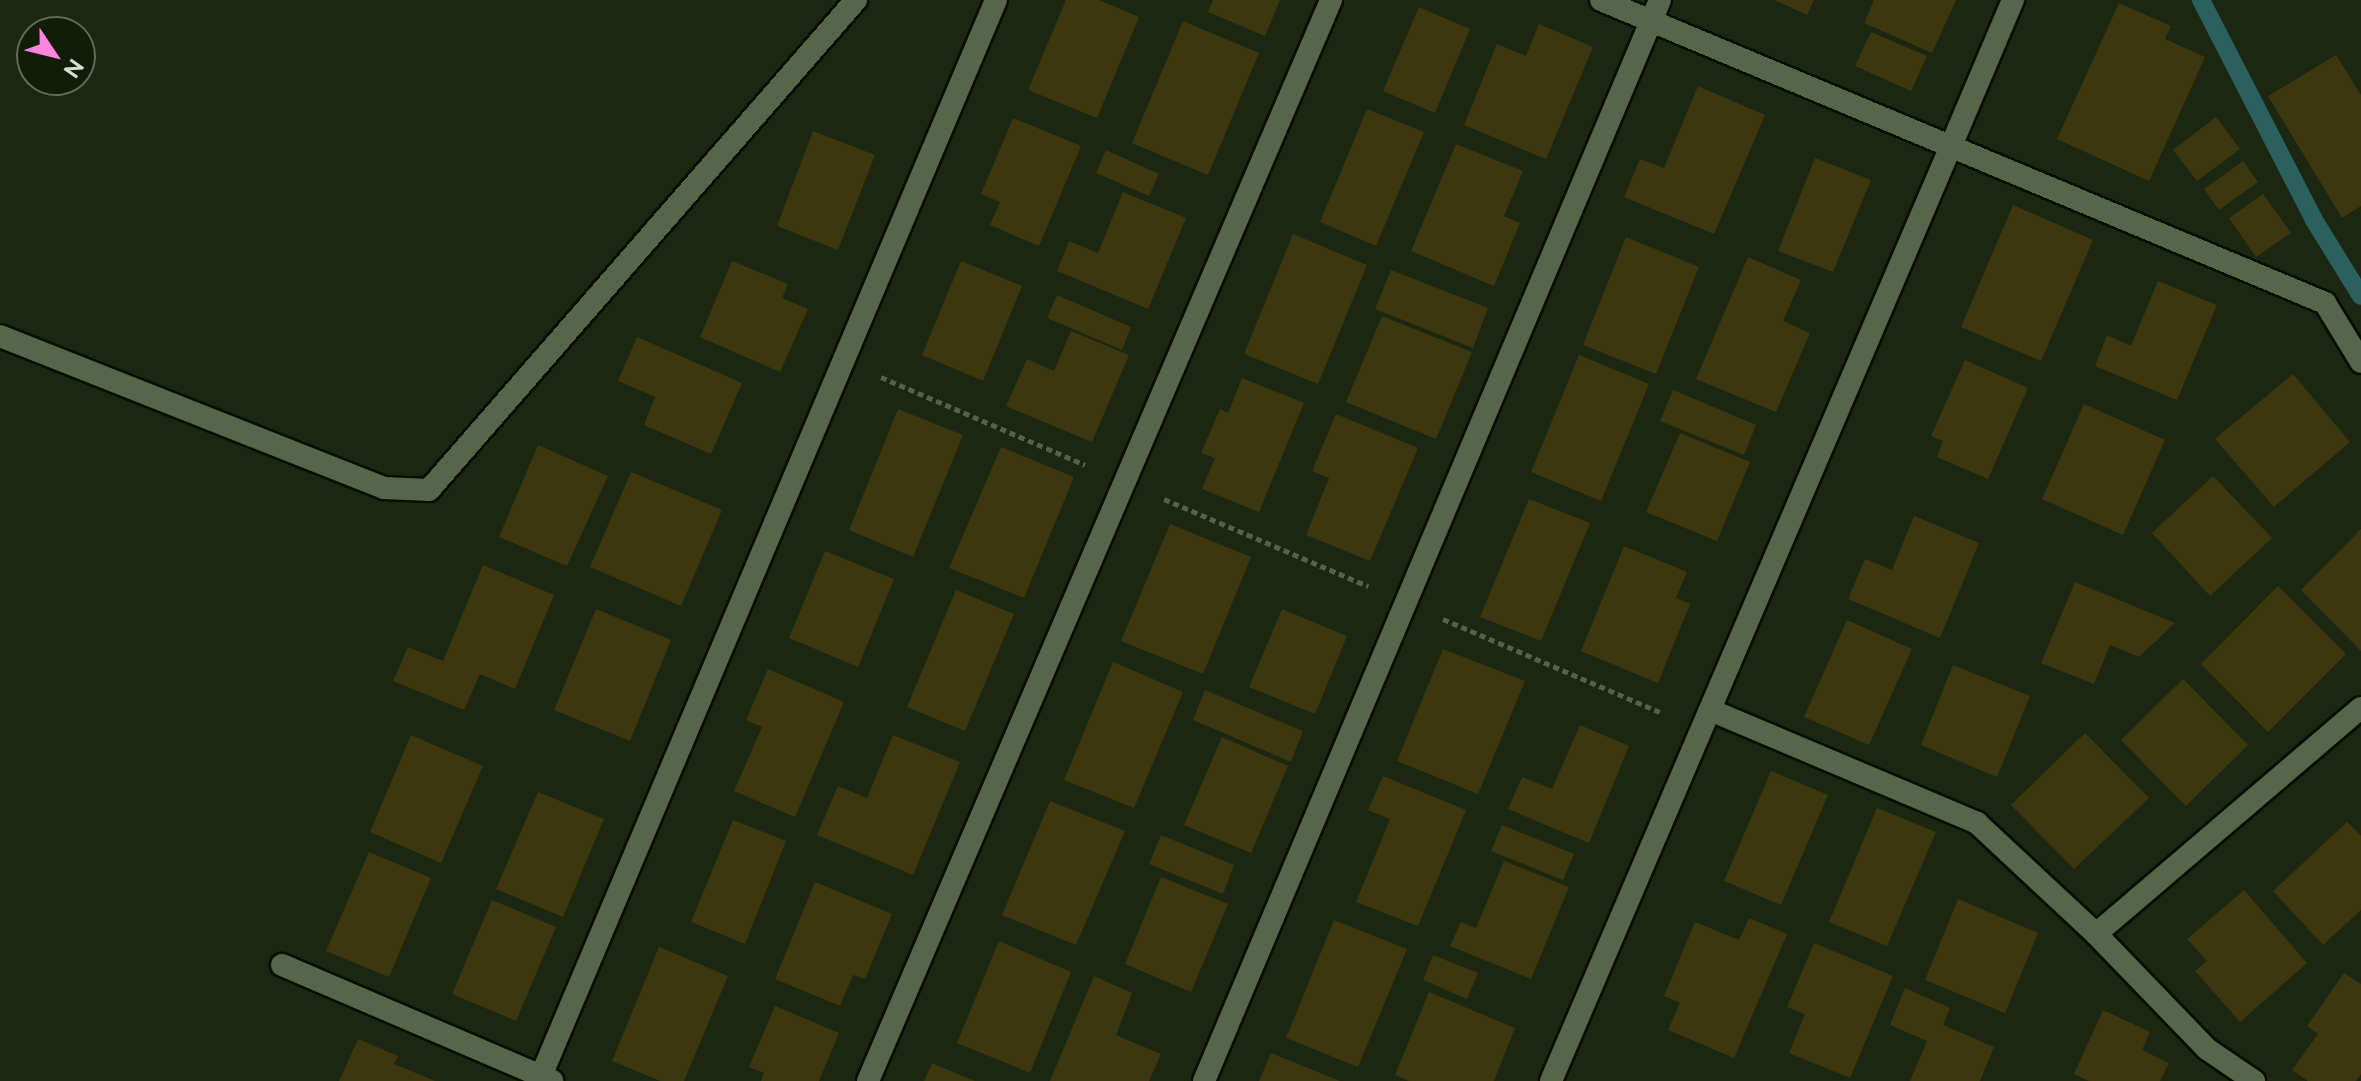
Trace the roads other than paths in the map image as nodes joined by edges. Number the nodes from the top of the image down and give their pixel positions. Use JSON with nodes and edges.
{"nodes":[{"id":1,"x":856,"y":0,"type":"edge"},
{"id":2,"x":996,"y":0,"type":"edge"},
{"id":3,"x":1331,"y":0,"type":"edge"},
{"id":4,"x":1601,"y":0,"type":"edge"},
{"id":5,"x":2013,"y":0,"type":"edge"},
{"id":6,"x":1656,"y":10,"type":"edge"},
{"id":7,"x":1951,"y":146,"type":"junction"},
{"id":8,"x":0,"y":336,"type":"edge"},
{"id":9,"x":2361,"y":362,"type":"edge"},
{"id":10,"x":2361,"y":708,"type":"edge"},
{"id":11,"x":1710,"y":710,"type":"junction"},
{"id":12,"x":2096,"y":934,"type":"junction"},
{"id":13,"x":282,"y":965,"type":"dead end"},
{"id":14,"x":547,"y":1078,"type":"edge"},
{"id":15,"x":868,"y":1081,"type":"edge"},
{"id":16,"x":1204,"y":1081,"type":"edge"},
{"id":17,"x":1551,"y":1081,"type":"edge"},
{"id":18,"x":2254,"y":1081,"type":"edge"}],
"edges":[{"from":1,"to":8,"type":"street"},
{"from":2,"to":14,"type":"street"},
{"from":3,"to":15,"type":"street"},
{"from":4,"to":6,"type":"street"},
{"from":5,"to":7,"type":"street"},
{"from":6,"to":7,"type":"street"},
{"from":6,"to":16,"type":"street"},
{"from":7,"to":9,"type":"street"},
{"from":7,"to":11,"type":"street"},
{"from":10,"to":12,"type":"street"},
{"from":11,"to":12,"type":"street"},
{"from":11,"to":17,"type":"street"},
{"from":12,"to":18,"type":"street"},
{"from":13,"to":14,"type":"street"}]}
